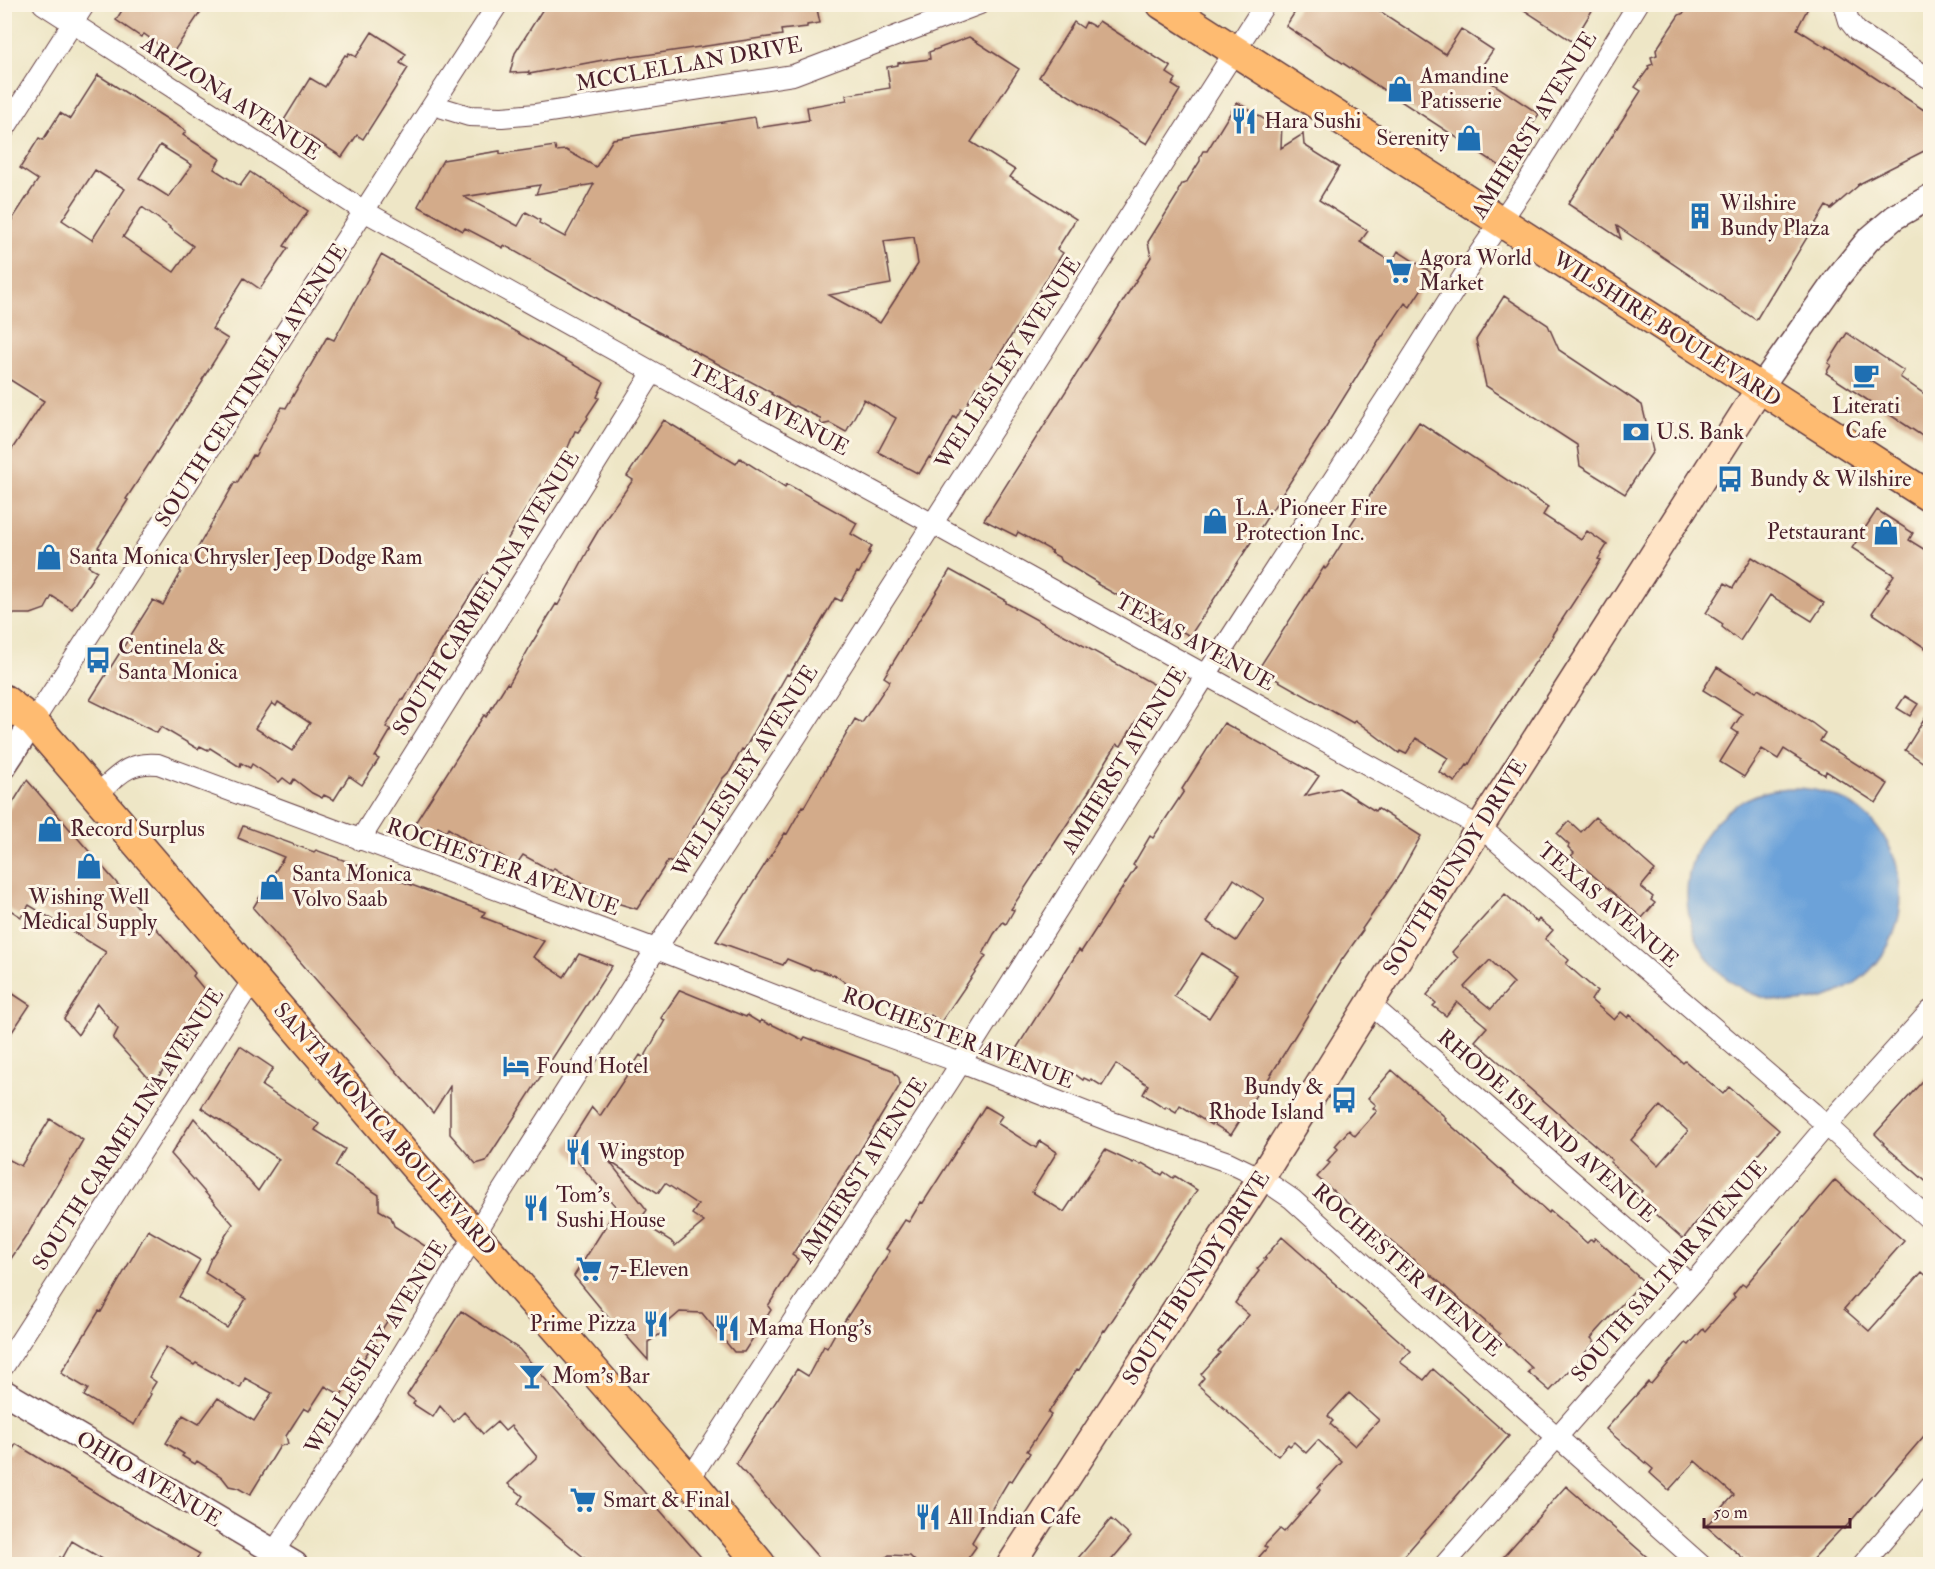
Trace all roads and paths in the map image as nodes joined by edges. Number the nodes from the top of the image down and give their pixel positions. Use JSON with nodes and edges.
{"nodes":[{"id":1,"x":43,"y":4,"type":"edge"},
{"id":2,"x":85,"y":4,"type":"edge"},
{"id":3,"x":498,"y":4,"type":"edge"},
{"id":4,"x":980,"y":4,"type":"edge"},
{"id":5,"x":1162,"y":4,"type":"edge"},
{"id":6,"x":1265,"y":4,"type":"edge"},
{"id":7,"x":1638,"y":4,"type":"edge"},
{"id":8,"x":1844,"y":4,"type":"edge"},
{"id":9,"x":73,"y":23,"type":"junction"},
{"id":10,"x":1235,"y":52,"type":"junction"},
{"id":11,"x":1930,"y":80,"type":"edge"},
{"id":12,"x":433,"y":105,"type":"junction"},
{"id":13,"x":4,"y":129,"type":"edge"},
{"id":14,"x":1930,"y":197,"type":"edge"},
{"id":15,"x":364,"y":212,"type":"junction"},
{"id":16,"x":1502,"y":223,"type":"junction"},
{"id":17,"x":653,"y":372,"type":"junction"},
{"id":18,"x":1760,"y":388,"type":"junction"},
{"id":19,"x":1930,"y":497,"type":"edge"},
{"id":20,"x":933,"y":524,"type":"junction"},
{"id":21,"x":1206,"y":675,"type":"junction"},
{"id":22,"x":4,"y":700,"type":"edge"},
{"id":23,"x":33,"y":722,"type":"junction"},
{"id":24,"x":4,"y":766,"type":"edge"},
{"id":25,"x":96,"y":795,"type":"junction"},
{"id":26,"x":1480,"y":827,"type":"junction"},
{"id":27,"x":360,"y":840,"type":"junction"},
{"id":28,"x":656,"y":949,"type":"junction"},
{"id":29,"x":254,"y":978,"type":"junction"},
{"id":30,"x":1370,"y":1004,"type":"junction"},
{"id":31,"x":1930,"y":1011,"type":"edge"},
{"id":32,"x":961,"y":1063,"type":"junction"},
{"id":33,"x":1827,"y":1125,"type":"junction"},
{"id":34,"x":1261,"y":1178,"type":"junction"},
{"id":35,"x":1930,"y":1220,"type":"edge"},
{"id":36,"x":475,"y":1233,"type":"junction"},
{"id":37,"x":1691,"y":1285,"type":"junction"},
{"id":38,"x":4,"y":1366,"type":"edge"},
{"id":39,"x":4,"y":1392,"type":"edge"},
{"id":40,"x":1556,"y":1437,"type":"junction"},
{"id":41,"x":689,"y":1480,"type":"junction"},
{"id":42,"x":1930,"y":1486,"type":"edge"},
{"id":43,"x":270,"y":1558,"type":"edge"},
{"id":44,"x":295,"y":1564,"type":"edge"},
{"id":45,"x":760,"y":1564,"type":"edge"},
{"id":46,"x":1011,"y":1564,"type":"edge"},
{"id":47,"x":1445,"y":1564,"type":"edge"},
{"id":48,"x":1700,"y":1564,"type":"edge"},
{"id":49,"x":1863,"y":1564,"type":"edge"}],
"edges":[{"from":1,"to":9,"type":"street","name":"ARIZONA AVENUE"},
{"from":2,"to":9,"type":"street"},
{"from":3,"to":12,"type":"street","name":"SOUTH CENTINELA AVENUE"},
{"from":4,"to":12,"type":"street","name":"MCCLELLAN DRIVE"},
{"from":5,"to":10,"type":"main road","name":"WILSHIRE BOULEVARD"},
{"from":6,"to":10,"type":"street","name":"WELLESLEY AVENUE"},
{"from":7,"to":16,"type":"street","name":"AMHERST AVENUE"},
{"from":8,"to":11,"type":"street"},
{"from":9,"to":13,"type":"street"},
{"from":9,"to":15,"type":"street","name":"ARIZONA AVENUE"},
{"from":10,"to":16,"type":"main road","name":"WILSHIRE BOULEVARD"},
{"from":10,"to":20,"type":"street","name":"WELLESLEY AVENUE"},
{"from":12,"to":15,"type":"street","name":"SOUTH CENTINELA AVENUE"},
{"from":14,"to":18,"type":"street","name":"SOUTH BUNDY DRIVE"},
{"from":15,"to":17,"type":"street","name":"TEXAS AVENUE"},
{"from":15,"to":23,"type":"street","name":"SOUTH CENTINELA AVENUE"},
{"from":16,"to":18,"type":"main road","name":"WILSHIRE BOULEVARD"},
{"from":16,"to":21,"type":"street","name":"AMHERST AVENUE"},
{"from":17,"to":20,"type":"street","name":"TEXAS AVENUE"},
{"from":17,"to":27,"type":"street","name":"SOUTH CARMELINA AVENUE"},
{"from":18,"to":19,"type":"main road","name":"WILSHIRE BOULEVARD"},
{"from":18,"to":26,"type":"main road","name":"SOUTH BUNDY DRIVE"},
{"from":20,"to":21,"type":"street","name":"TEXAS AVENUE"},
{"from":20,"to":28,"type":"street","name":"WELLESLEY AVENUE"},
{"from":21,"to":26,"type":"street","name":"TEXAS AVENUE"},
{"from":21,"to":32,"type":"street","name":"AMHERST AVENUE"},
{"from":22,"to":23,"type":"main road","name":"SANTA MONICA BOULEVARD"},
{"from":23,"to":24,"type":"street","name":"SOUTH CENTINELA AVENUE"},
{"from":23,"to":25,"type":"main road","name":"SANTA MONICA BOULEVARD"},
{"from":25,"to":27,"type":"street","name":"ROCHESTER AVENUE"},
{"from":25,"to":29,"type":"main road","name":"SANTA MONICA BOULEVARD"},
{"from":26,"to":30,"type":"main road","name":"SOUTH BUNDY DRIVE"},
{"from":26,"to":33,"type":"street","name":"TEXAS AVENUE"},
{"from":27,"to":28,"type":"street","name":"ROCHESTER AVENUE"},
{"from":28,"to":32,"type":"street","name":"ROCHESTER AVENUE"},
{"from":28,"to":36,"type":"street","name":"WELLESLEY AVENUE"},
{"from":29,"to":36,"type":"main road","name":"SANTA MONICA BOULEVARD"},
{"from":29,"to":38,"type":"street","name":"SOUTH CARMELINA AVENUE"},
{"from":30,"to":34,"type":"main road","name":"SOUTH BUNDY DRIVE"},
{"from":30,"to":37,"type":"street","name":"RHODE ISLAND AVENUE"},
{"from":31,"to":33,"type":"street","name":"SOUTH SALTAIR AVENUE"},
{"from":32,"to":34,"type":"street","name":"ROCHESTER AVENUE"},
{"from":32,"to":41,"type":"street","name":"AMHERST AVENUE"},
{"from":33,"to":35,"type":"street","name":"TEXAS AVENUE"},
{"from":33,"to":37,"type":"street","name":"SOUTH SALTAIR AVENUE"},
{"from":34,"to":40,"type":"street","name":"ROCHESTER AVENUE"},
{"from":34,"to":46,"type":"main road","name":"SOUTH BUNDY DRIVE"},
{"from":36,"to":41,"type":"main road","name":"SANTA MONICA BOULEVARD"},
{"from":36,"to":43,"type":"street","name":"WELLESLEY AVENUE"},
{"from":37,"to":40,"type":"street","name":"SOUTH SALTAIR AVENUE"},
{"from":39,"to":43,"type":"street","name":"OHIO AVENUE"},
{"from":40,"to":47,"type":"street","name":"SOUTH SALTAIR AVENUE"},
{"from":40,"to":48,"type":"street","name":"ROCHESTER AVENUE"},
{"from":41,"to":45,"type":"main road","name":"SANTA MONICA BOULEVARD"},
{"from":42,"to":49,"type":"street"},
{"from":43,"to":44,"type":"street","name":"OHIO AVENUE"}]}
